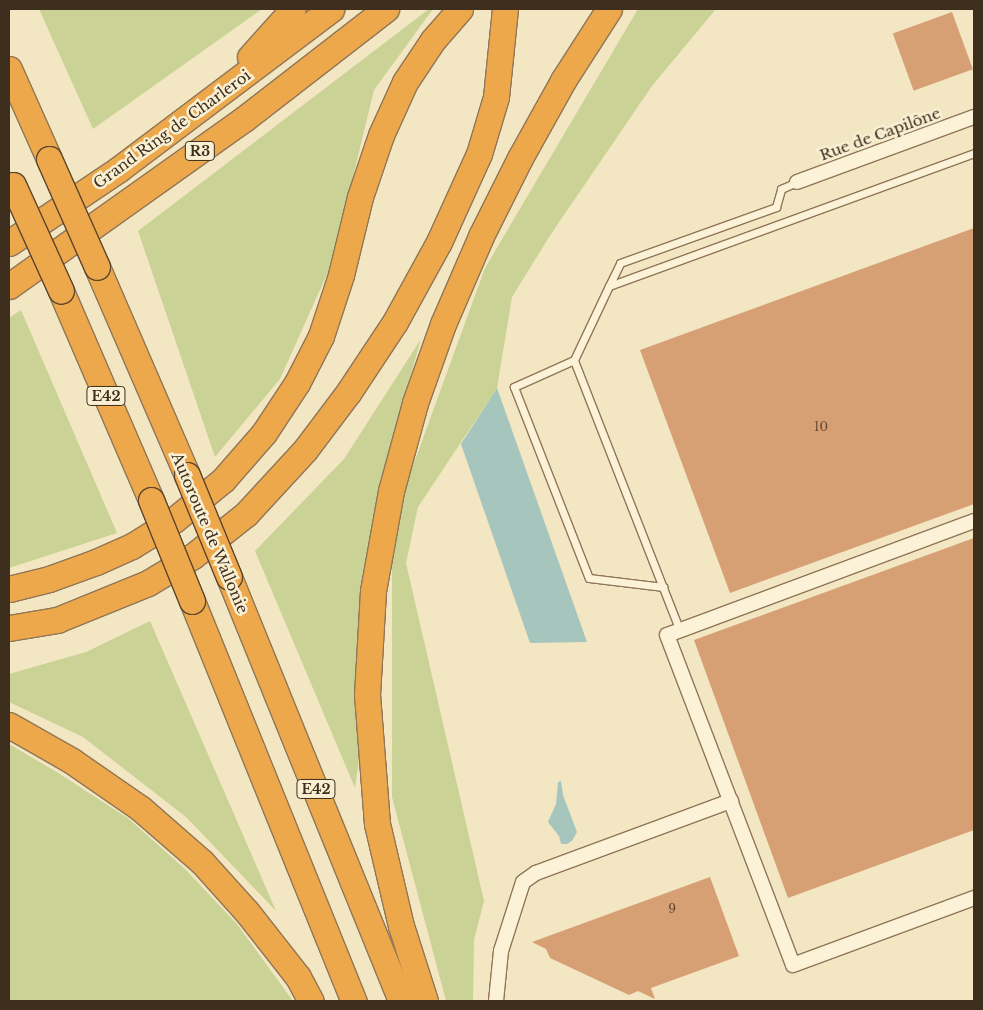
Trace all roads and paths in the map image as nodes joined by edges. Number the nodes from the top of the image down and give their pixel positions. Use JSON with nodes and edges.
{"nodes":[{"id":1,"x":293,"y":9,"type":"edge"},
{"id":2,"x":331,"y":9,"type":"edge"},
{"id":3,"x":386,"y":9,"type":"edge"},
{"id":4,"x":460,"y":9,"type":"edge"},
{"id":5,"x":506,"y":9,"type":"edge"},
{"id":6,"x":609,"y":9,"type":"edge"},
{"id":7,"x":9,"y":70,"type":"edge"},
{"id":8,"x":224,"y":91,"type":"junction"},
{"id":9,"x":974,"y":117,"type":"edge"},
{"id":10,"x":974,"y":154,"type":"edge"},
{"id":11,"x":11,"y":180,"type":"edge"},
{"id":12,"x":797,"y":182,"type":"joint"},
{"id":13,"x":9,"y":243,"type":"edge"},
{"id":14,"x":9,"y":286,"type":"edge"},
{"id":15,"x":609,"y":286,"type":"junction"},
{"id":16,"x":574,"y":360,"type":"junction"},
{"id":17,"x":974,"y":521,"type":"edge"},
{"id":18,"x":663,"y":587,"type":"junction"},
{"id":19,"x":9,"y":589,"type":"edge"},
{"id":20,"x":9,"y":628,"type":"edge"},
{"id":21,"x":680,"y":631,"type":"junction"},
{"id":22,"x":9,"y":724,"type":"edge"},
{"id":23,"x":731,"y":801,"type":"junction"},
{"id":24,"x":974,"y":898,"type":"edge"},
{"id":25,"x":311,"y":1001,"type":"edge"},
{"id":26,"x":354,"y":1001,"type":"edge"},
{"id":27,"x":401,"y":1001,"type":"edge"},
{"id":28,"x":425,"y":1001,"type":"edge"},
{"id":29,"x":496,"y":1001,"type":"edge"}],
"edges":[{"from":1,"to":8,"type":"highway"},
{"from":2,"to":8,"type":"highway","name":"Grand Ring de Charleroi","number":"R3"},
{"from":3,"to":14,"type":"highway","number":"R3"},
{"from":4,"to":19,"type":"highway"},
{"from":5,"to":20,"type":"highway"},
{"from":6,"to":28,"type":"highway"},
{"from":7,"to":27,"type":"highway","name":"Autoroute de Wallonie","number":"E42","bridge":true},
{"from":8,"to":13,"type":"highway","name":"Grand Ring de Charleroi","number":"R3"},
{"from":9,"to":12,"type":"street","name":"Rue de Capilône"},
{"from":10,"to":15,"type":"lane"},
{"from":11,"to":26,"type":"highway","number":"E42","bridge":true},
{"from":12,"to":15,"type":"lane"},
{"from":15,"to":16,"type":"lane"},
{"from":16,"to":18,"type":"lane"},
{"from":16,"to":18,"type":"lane"},
{"from":17,"to":21,"type":"street"},
{"from":18,"to":21,"type":"lane"},
{"from":21,"to":23,"type":"street"},
{"from":22,"to":25,"type":"highway"},
{"from":23,"to":24,"type":"street"},
{"from":23,"to":29,"type":"street"}]}
